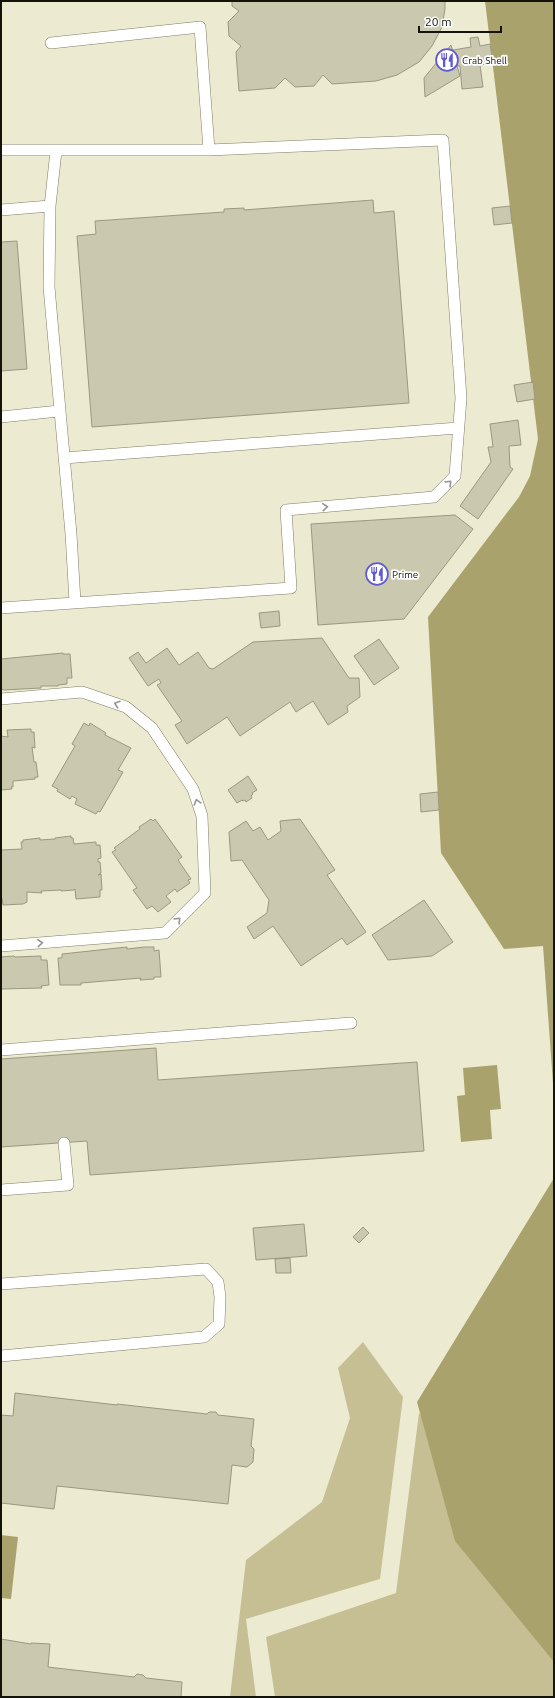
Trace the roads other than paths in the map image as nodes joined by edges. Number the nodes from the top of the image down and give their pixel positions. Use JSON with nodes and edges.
{"nodes":[{"id":1,"x":51,"y":44,"type":"dead end"},
{"id":2,"x":1,"y":150,"type":"edge"},
{"id":3,"x":208,"y":150,"type":"junction"},
{"id":4,"x":56,"y":151,"type":"junction"},
{"id":5,"x":50,"y":206,"type":"junction"},
{"id":6,"x":1,"y":210,"type":"edge"},
{"id":7,"x":60,"y":411,"type":"junction"},
{"id":8,"x":1,"y":417,"type":"edge"},
{"id":9,"x":458,"y":428,"type":"junction"},
{"id":10,"x":64,"y":458,"type":"junction"},
{"id":11,"x":76,"y":602,"type":"junction"},
{"id":12,"x":1,"y":608,"type":"edge"},
{"id":13,"x":1,"y":699,"type":"edge"},
{"id":14,"x":1,"y":946,"type":"edge"},
{"id":15,"x":351,"y":1023,"type":"dead end"},
{"id":16,"x":1,"y":1050,"type":"edge"},
{"id":17,"x":64,"y":1143,"type":"dead end"},
{"id":18,"x":1,"y":1190,"type":"edge"},
{"id":19,"x":1,"y":1284,"type":"edge"},
{"id":20,"x":1,"y":1356,"type":"edge"}],
"edges":[{"from":1,"to":3,"type":"lane"},
{"from":2,"to":4,"type":"lane"},
{"from":3,"to":4,"type":"lane"},
{"from":3,"to":9,"type":"lane"},
{"from":4,"to":5,"type":"lane"},
{"from":5,"to":6,"type":"lane"},
{"from":5,"to":7,"type":"lane"},
{"from":7,"to":8,"type":"lane"},
{"from":7,"to":10,"type":"lane"},
{"from":9,"to":10,"type":"lane"},
{"from":11,"to":9,"type":"lane","one_way":true},
{"from":10,"to":11,"type":"lane"},
{"from":11,"to":12,"type":"lane"},
{"from":14,"to":13,"type":"lane","one_way":true},
{"from":15,"to":16,"type":"lane"},
{"from":17,"to":18,"type":"lane"},
{"from":19,"to":20,"type":"lane"}]}
